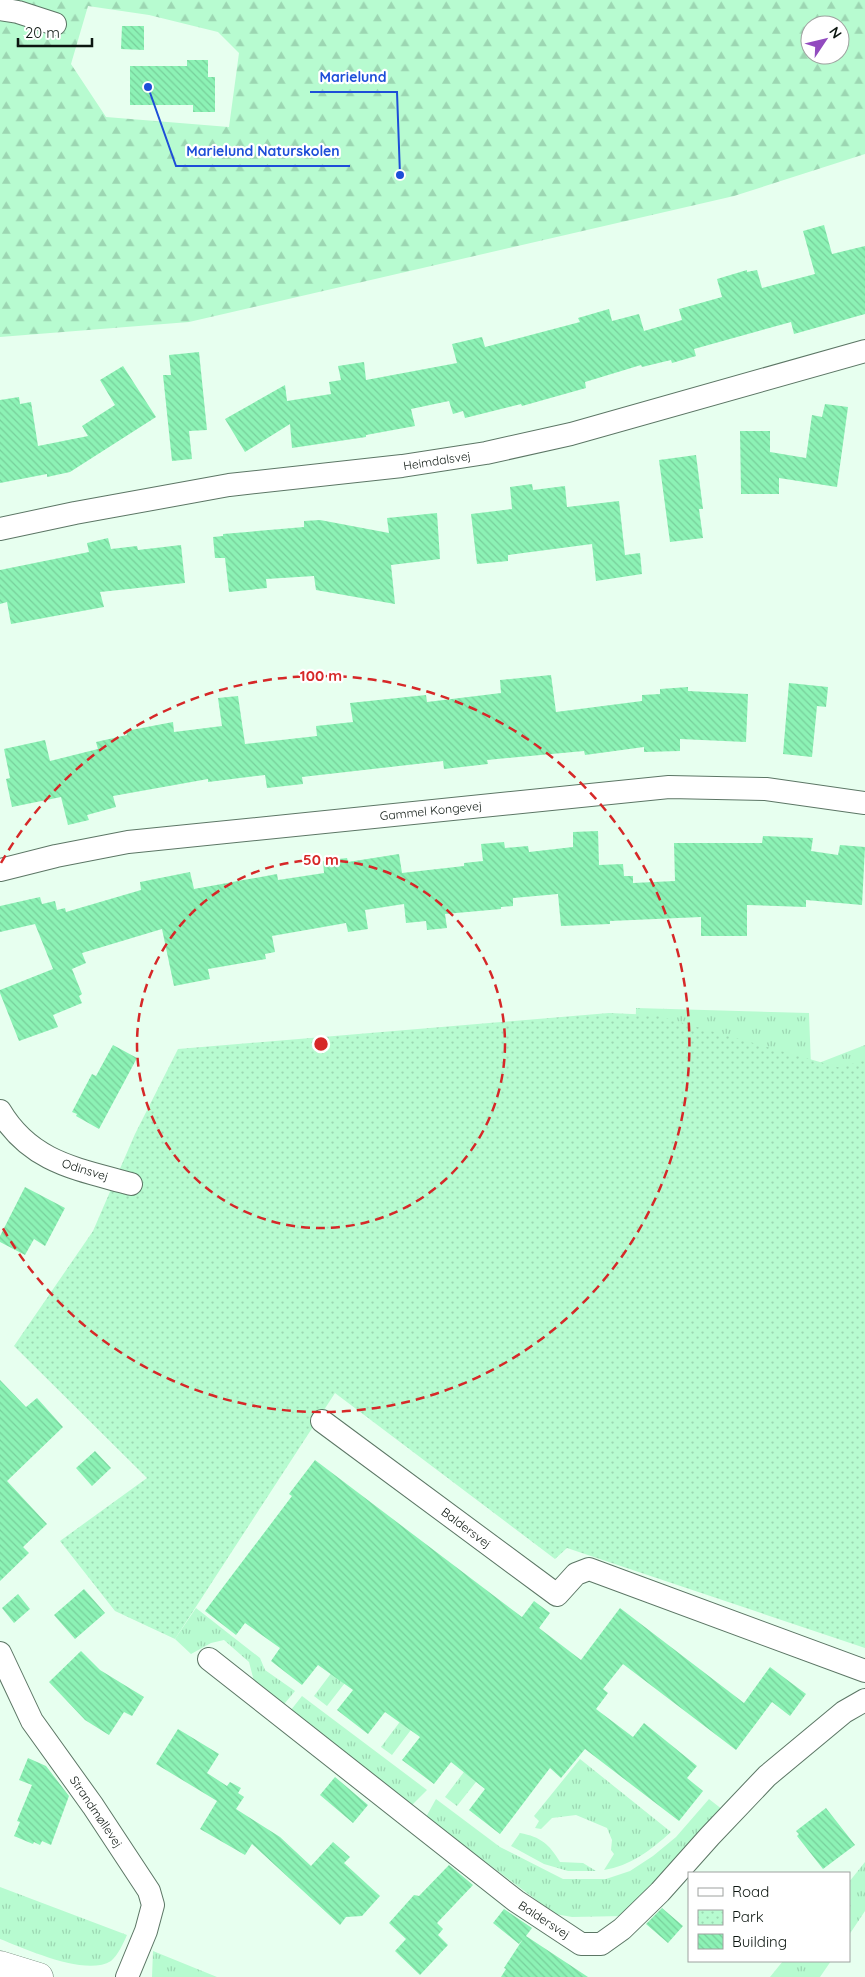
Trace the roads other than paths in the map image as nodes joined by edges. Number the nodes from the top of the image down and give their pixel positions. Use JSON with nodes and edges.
{"nodes":[{"id":1,"x":0,"y":9,"type":"edge"},
{"id":2,"x":55,"y":24,"type":"dead end"},
{"id":3,"x":865,"y":351,"type":"edge"},
{"id":4,"x":0,"y":529,"type":"edge"},
{"id":5,"x":865,"y":804,"type":"edge"},
{"id":6,"x":0,"y":870,"type":"edge"},
{"id":7,"x":0,"y":1111,"type":"edge"},
{"id":8,"x":131,"y":1184,"type":"dead end"},
{"id":9,"x":322,"y":1421,"type":"dead end"},
{"id":10,"x":0,"y":1654,"type":"edge"},
{"id":11,"x":209,"y":1660,"type":"dead end"},
{"id":12,"x":865,"y":1671,"type":"edge"},
{"id":13,"x":865,"y":1700,"type":"edge"},
{"id":14,"x":0,"y":1965,"type":"edge"},
{"id":15,"x":38,"y":1977,"type":"edge"},
{"id":16,"x":127,"y":1977,"type":"edge"}],
"edges":[{"from":1,"to":2,"type":"street"},
{"from":3,"to":4,"type":"street","name":"Heimdalsvej"},
{"from":5,"to":6,"type":"street","name":"Gammel Kongevej"},
{"from":7,"to":8,"type":"street","name":"Odinsvej"},
{"from":9,"to":12,"type":"street","name":"Baldersvej"},
{"from":10,"to":16,"type":"street","name":"Strandmøllevej"},
{"from":11,"to":13,"type":"street","name":"Baldersvej"},
{"from":14,"to":15,"type":"main road"}]}
